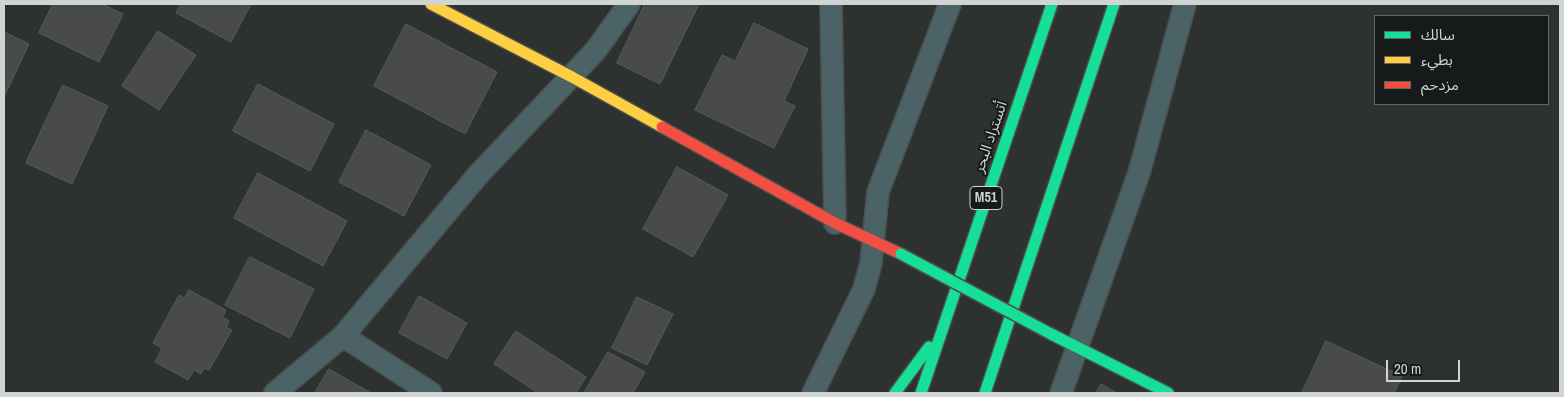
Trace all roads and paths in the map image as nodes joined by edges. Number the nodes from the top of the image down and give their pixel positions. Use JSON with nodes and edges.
{"nodes":[{"id":1,"x":431,"y":4,"type":"edge"},
{"id":2,"x":629,"y":4,"type":"edge"},
{"id":3,"x":831,"y":4,"type":"edge"},
{"id":4,"x":950,"y":4,"type":"edge"},
{"id":5,"x":1052,"y":4,"type":"edge"},
{"id":6,"x":1114,"y":4,"type":"edge"},
{"id":7,"x":1185,"y":4,"type":"edge"},
{"id":8,"x":572,"y":77,"type":"junction"},
{"id":9,"x":835,"y":223,"type":"junction"},
{"id":10,"x":872,"y":241,"type":"junction"},
{"id":11,"x":942,"y":330,"type":"junction"},
{"id":12,"x":343,"y":336,"type":"junction"},
{"id":13,"x":1078,"y":346,"type":"junction"},
{"id":14,"x":275,"y":393,"type":"edge"},
{"id":15,"x":431,"y":393,"type":"edge"},
{"id":16,"x":813,"y":393,"type":"edge"},
{"id":17,"x":895,"y":393,"type":"edge"},
{"id":18,"x":922,"y":393,"type":"edge"},
{"id":19,"x":985,"y":393,"type":"edge"},
{"id":20,"x":1061,"y":393,"type":"edge"},
{"id":21,"x":1168,"y":393,"type":"edge"}],
"edges":[{"from":1,"to":8,"type":"main road"},
{"from":2,"to":8,"type":"street"},
{"from":3,"to":9,"type":"street"},
{"from":4,"to":10,"type":"street"},
{"from":5,"to":11,"type":"main road","name":"أتستراد البحر","number":"M51"},
{"from":6,"to":19,"type":"main road"},
{"from":7,"to":13,"type":"street"},
{"from":8,"to":9,"type":"main road"},
{"from":8,"to":12,"type":"street"},
{"from":9,"to":10,"type":"main road"},
{"from":10,"to":13,"type":"main road","bridge":true},
{"from":10,"to":16,"type":"street"},
{"from":11,"to":17,"type":"main road"},
{"from":11,"to":18,"type":"main road","name":"أتستراد البحر","number":"M51"},
{"from":12,"to":14,"type":"street"},
{"from":12,"to":15,"type":"street"},
{"from":13,"to":20,"type":"street"},
{"from":13,"to":21,"type":"main road"}]}
